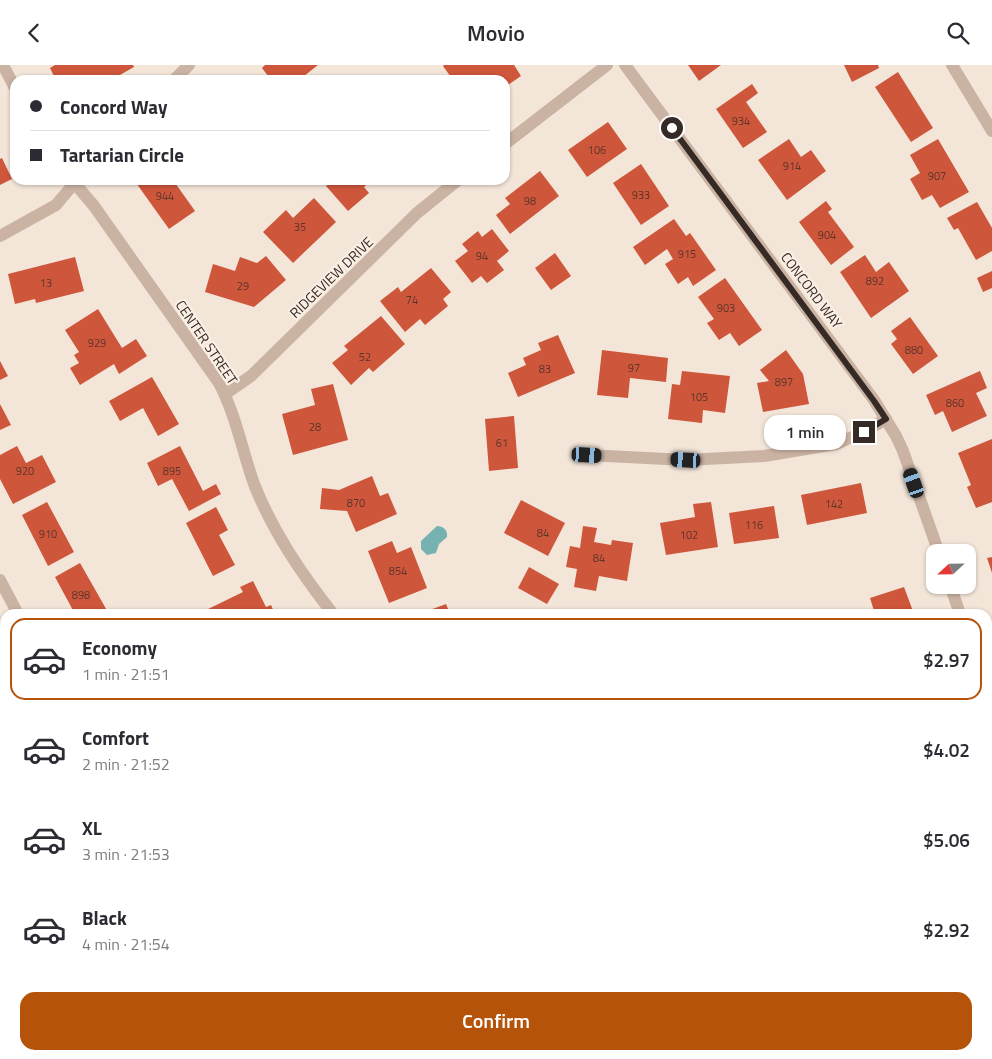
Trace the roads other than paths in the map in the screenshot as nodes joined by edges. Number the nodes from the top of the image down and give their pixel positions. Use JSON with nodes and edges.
{"nodes":[{"id":1,"x":2,"y":65,"type":"edge"},
{"id":2,"x":189,"y":65,"type":"edge"},
{"id":3,"x":606,"y":65,"type":"edge"},
{"id":4,"x":626,"y":65,"type":"edge"},
{"id":5,"x":952,"y":65,"type":"edge"},
{"id":6,"x":179,"y":75,"type":"edge"},
{"id":7,"x":10,"y":79,"type":"edge"},
{"id":8,"x":992,"y":131,"type":"edge"},
{"id":9,"x":510,"y":140,"type":"edge"},
{"id":10,"x":72,"y":185,"type":"edge"},
{"id":11,"x":78,"y":185,"type":"edge"},
{"id":12,"x":452,"y":185,"type":"edge"},
{"id":13,"x":0,"y":236,"type":"edge"},
{"id":14,"x":225,"y":394,"type":"junction"},
{"id":15,"x":886,"y":419,"type":"junction"},
{"id":16,"x":587,"y":455,"type":"dead end"},
{"id":17,"x":935,"y":544,"type":"edge"},
{"id":18,"x":0,"y":580,"type":"edge"},
{"id":19,"x":953,"y":594,"type":"edge"},
{"id":20,"x":15,"y":609,"type":"edge"},
{"id":21,"x":329,"y":609,"type":"edge"},
{"id":22,"x":958,"y":609,"type":"edge"}],
"edges":[{"from":1,"to":7,"type":"street"},
{"from":2,"to":6,"type":"street"},
{"from":3,"to":9,"type":"street"},
{"from":4,"to":15,"type":"street","name":"CONCORD WAY"},
{"from":5,"to":8,"type":"street"},
{"from":10,"to":13,"type":"street"},
{"from":11,"to":14,"type":"street","name":"CENTER STREET"},
{"from":12,"to":14,"type":"street","name":"RIDGEVIEW DRIVE"},
{"from":14,"to":21,"type":"street","name":"CENTER STREET"},
{"from":15,"to":16,"type":"street"},
{"from":15,"to":17,"type":"street","name":"CONCORD WAY"},
{"from":18,"to":20,"type":"street"},
{"from":19,"to":22,"type":"street"}]}
